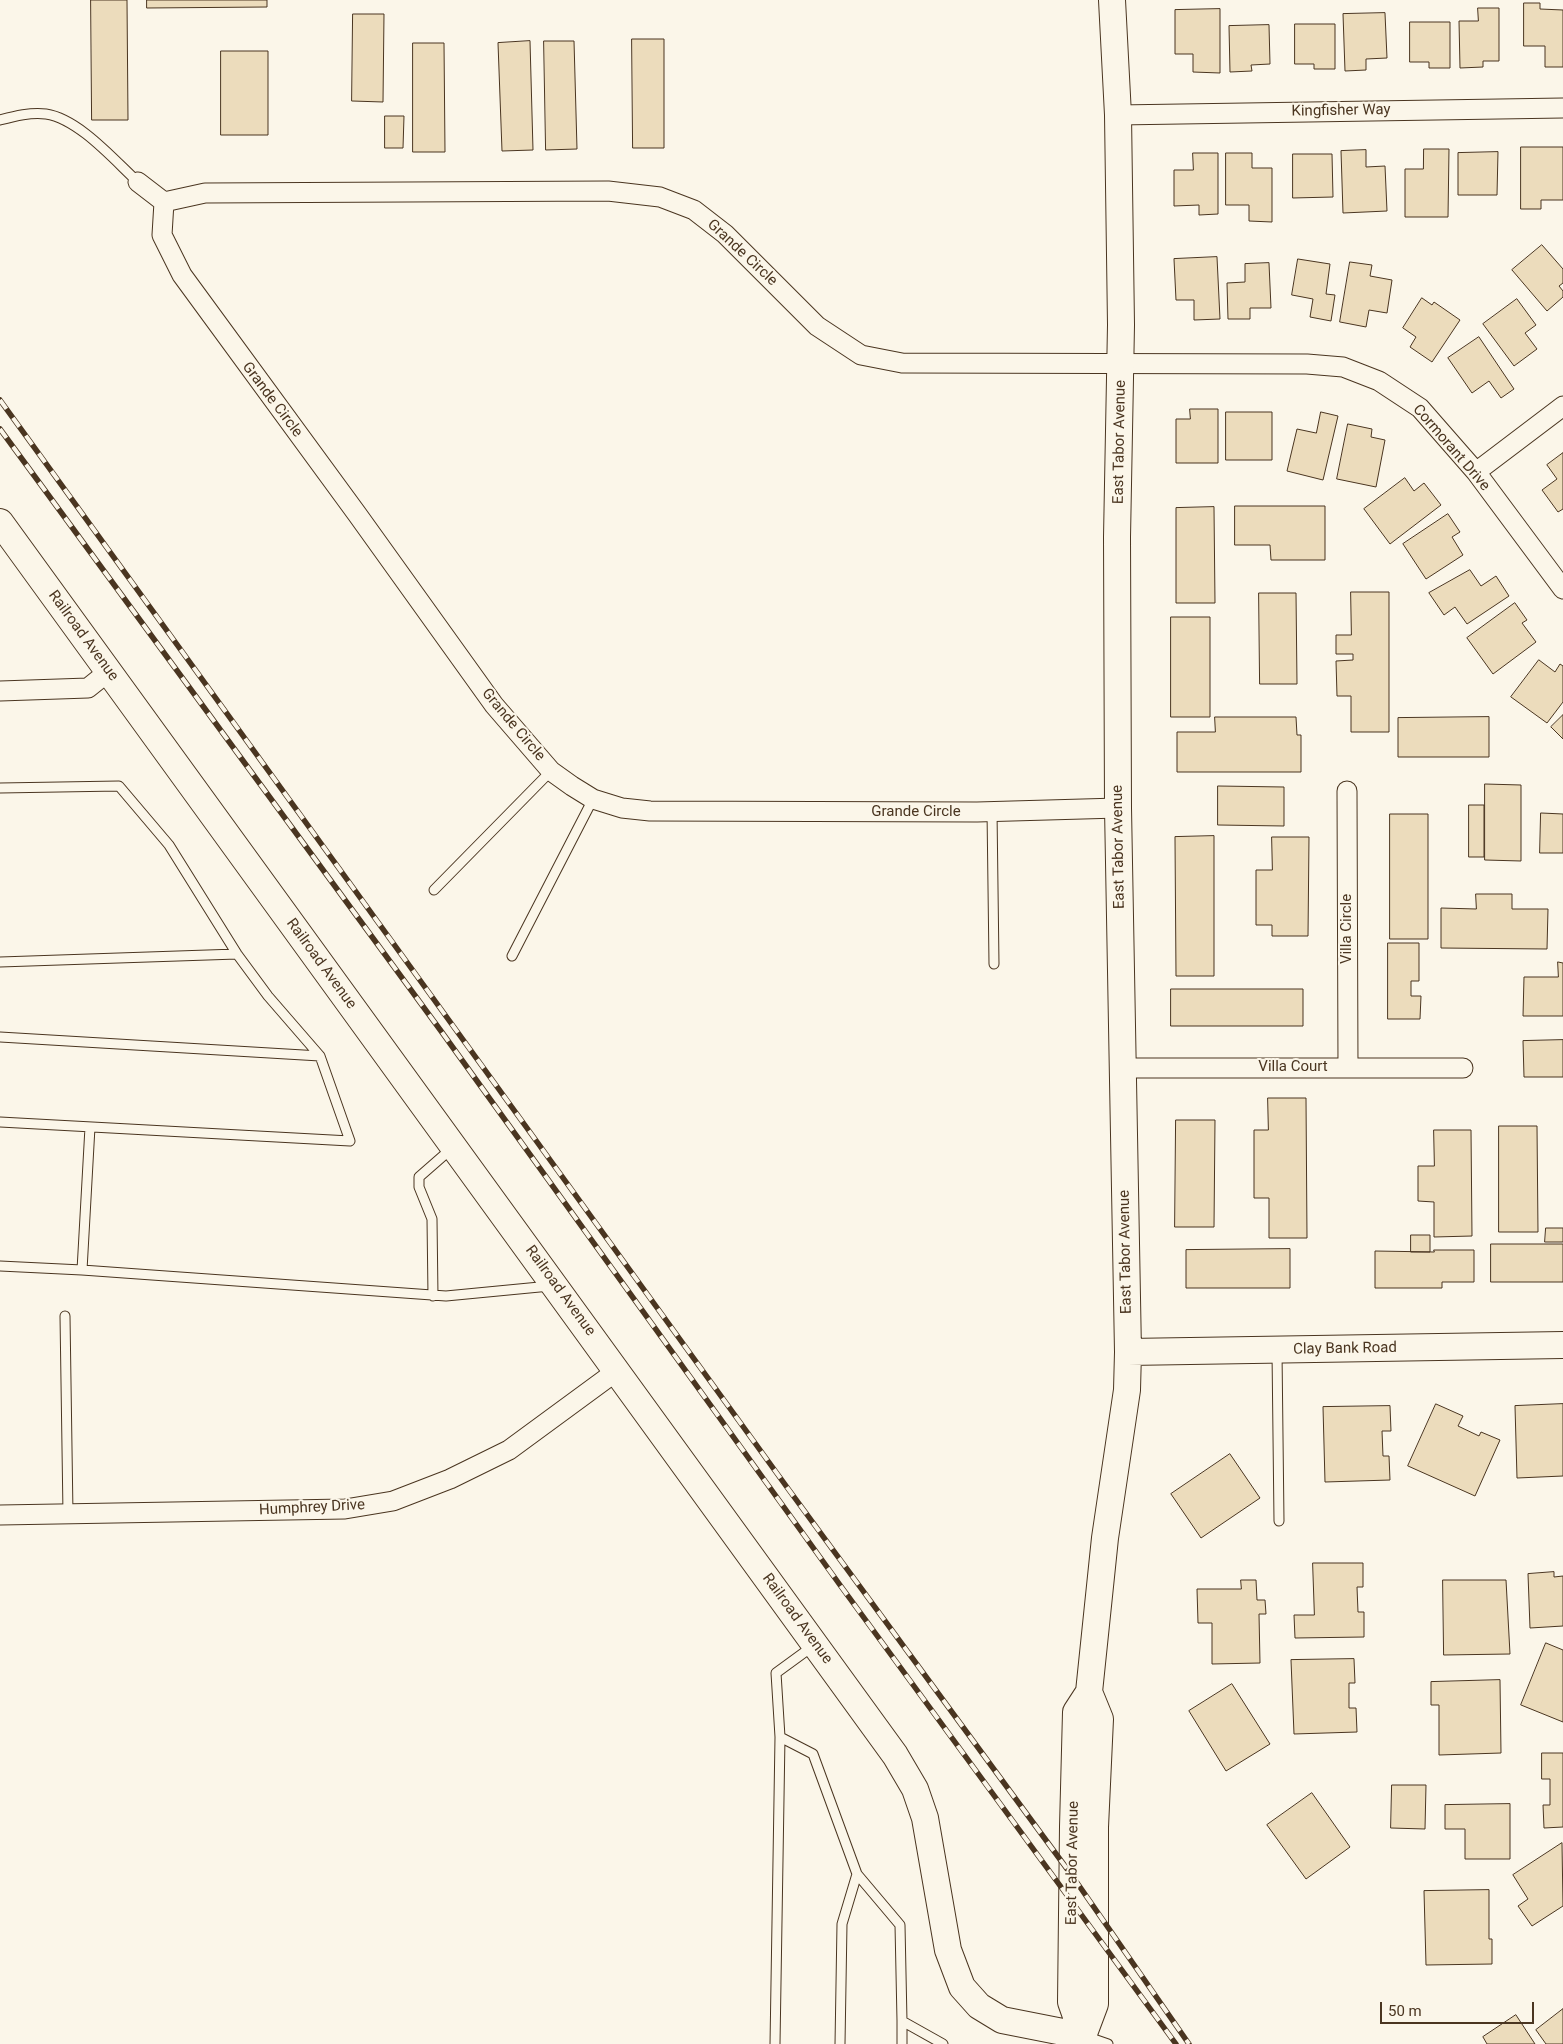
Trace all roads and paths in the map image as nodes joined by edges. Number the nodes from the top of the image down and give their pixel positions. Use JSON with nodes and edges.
{"nodes":[{"id":1,"x":1112,"y":0,"type":"edge"},
{"id":2,"x":1563,"y":108,"type":"edge"},
{"id":3,"x":1118,"y":115,"type":"junction"},
{"id":4,"x":0,"y":120,"type":"edge"},
{"id":5,"x":138,"y":182,"type":"joint"},
{"id":6,"x":164,"y":202,"type":"junction"},
{"id":7,"x":1121,"y":365,"type":"junction"},
{"id":8,"x":1563,"y":406,"type":"edge"},
{"id":9,"x":1476,"y":472,"type":"junction"},
{"id":10,"x":0,"y":522,"type":"edge"},
{"id":11,"x":1563,"y":589,"type":"edge"},
{"id":12,"x":108,"y":672,"type":"junction"},
{"id":13,"x":0,"y":691,"type":"edge"},
{"id":14,"x":552,"y":771,"type":"junction"},
{"id":15,"x":0,"y":788,"type":"edge"},
{"id":16,"x":1347,"y":791,"type":"dead end"},
{"id":17,"x":593,"y":799,"type":"junction"},
{"id":18,"x":1118,"y":808,"type":"junction"},
{"id":19,"x":992,"y":811,"type":"junction"},
{"id":20,"x":434,"y":890,"type":"dead end"},
{"id":21,"x":237,"y":954,"type":"junction"},
{"id":22,"x":512,"y":956,"type":"dead end"},
{"id":23,"x":0,"y":962,"type":"edge"},
{"id":24,"x":994,"y":964,"type":"dead end"},
{"id":25,"x":0,"y":1038,"type":"edge"},
{"id":26,"x":320,"y":1056,"type":"junction"},
{"id":27,"x":1348,"y":1067,"type":"junction"},
{"id":28,"x":1124,"y":1068,"type":"junction"},
{"id":29,"x":1463,"y":1068,"type":"dead end"},
{"id":30,"x":0,"y":1122,"type":"edge"},
{"id":31,"x":90,"y":1127,"type":"junction"},
{"id":32,"x":454,"y":1146,"type":"junction"},
{"id":33,"x":0,"y":1266,"type":"edge"},
{"id":34,"x":82,"y":1270,"type":"junction"},
{"id":35,"x":555,"y":1285,"type":"junction"},
{"id":36,"x":433,"y":1296,"type":"junction"},
{"id":37,"x":65,"y":1316,"type":"dead end"},
{"id":38,"x":1563,"y":1346,"type":"edge"},
{"id":39,"x":1277,"y":1350,"type":"junction"},
{"id":40,"x":1128,"y":1352,"type":"junction"},
{"id":41,"x":618,"y":1370,"type":"junction"},
{"id":42,"x":68,"y":1514,"type":"junction"},
{"id":43,"x":0,"y":1515,"type":"edge"},
{"id":44,"x":1279,"y":1521,"type":"dead end"},
{"id":45,"x":815,"y":1644,"type":"junction"},
{"id":46,"x":780,"y":1737,"type":"junction"},
{"id":47,"x":857,"y":1874,"type":"junction"},
{"id":48,"x":902,"y":2021,"type":"junction"},
{"id":49,"x":1083,"y":2040,"type":"edge"},
{"id":50,"x":775,"y":2044,"type":"edge"},
{"id":51,"x":840,"y":2044,"type":"edge"},
{"id":52,"x":902,"y":2044,"type":"edge"},
{"id":53,"x":943,"y":2044,"type":"edge"},
{"id":54,"x":1108,"y":2044,"type":"edge"}],
"edges":[{"from":1,"to":3,"type":"main road","name":"East Tabor Avenue"},
{"from":2,"to":3,"type":"street","name":"Kingfisher Way"},
{"from":3,"to":7,"type":"main road","name":"East Tabor Avenue"},
{"from":4,"to":5,"type":"lane"},
{"from":5,"to":6,"type":"street"},
{"from":6,"to":7,"type":"street","name":"Grande Circle"},
{"from":6,"to":14,"type":"street","name":"Grande Circle"},
{"from":7,"to":9,"type":"street","name":"Cormorant Drive"},
{"from":7,"to":18,"type":"main road","name":"East Tabor Avenue"},
{"from":8,"to":9,"type":"street"},
{"from":9,"to":11,"type":"street","name":"Cormorant Drive"},
{"from":10,"to":12,"type":"main road","name":"Railroad Avenue"},
{"from":12,"to":13,"type":"street"},
{"from":12,"to":32,"type":"main road","name":"Railroad Avenue"},
{"from":14,"to":17,"type":"street","name":"Grande Circle"},
{"from":14,"to":20,"type":"lane"},
{"from":15,"to":21,"type":"lane"},
{"from":16,"to":27,"type":"street","name":"Villa Circle"},
{"from":17,"to":19,"type":"street","name":"Grande Circle"},
{"from":17,"to":22,"type":"lane"},
{"from":18,"to":19,"type":"street","name":"Grande Circle"},
{"from":18,"to":28,"type":"main road","name":"East Tabor Avenue"},
{"from":19,"to":24,"type":"lane"},
{"from":21,"to":23,"type":"lane"},
{"from":21,"to":26,"type":"lane"},
{"from":25,"to":26,"type":"lane"},
{"from":26,"to":31,"type":"lane"},
{"from":27,"to":28,"type":"street","name":"Villa Court"},
{"from":27,"to":29,"type":"street","name":"Villa Court"},
{"from":28,"to":40,"type":"main road","name":"East Tabor Avenue"},
{"from":30,"to":31,"type":"lane"},
{"from":31,"to":34,"type":"lane"},
{"from":32,"to":35,"type":"main road","name":"Railroad Avenue"},
{"from":32,"to":36,"type":"lane"},
{"from":33,"to":34,"type":"lane"},
{"from":34,"to":36,"type":"lane"},
{"from":35,"to":36,"type":"lane"},
{"from":35,"to":41,"type":"main road","name":"Railroad Avenue"},
{"from":37,"to":42,"type":"lane"},
{"from":38,"to":39,"type":"main road","name":"Clay Bank Road"},
{"from":39,"to":40,"type":"main road","name":"Clay Bank Road"},
{"from":39,"to":44,"type":"lane"},
{"from":40,"to":49,"type":"main road","name":"East Tabor Avenue"},
{"from":41,"to":42,"type":"street","name":"Humphrey Drive"},
{"from":41,"to":45,"type":"main road","name":"Railroad Avenue"},
{"from":42,"to":43,"type":"street","name":"Humphrey Drive"},
{"from":45,"to":46,"type":"lane"},
{"from":45,"to":49,"type":"main road","name":"Railroad Avenue"},
{"from":46,"to":47,"type":"lane"},
{"from":46,"to":50,"type":"lane"},
{"from":47,"to":48,"type":"lane"},
{"from":47,"to":51,"type":"lane"},
{"from":48,"to":52,"type":"lane"},
{"from":48,"to":53,"type":"lane"},
{"from":49,"to":54,"type":"lane"}]}
